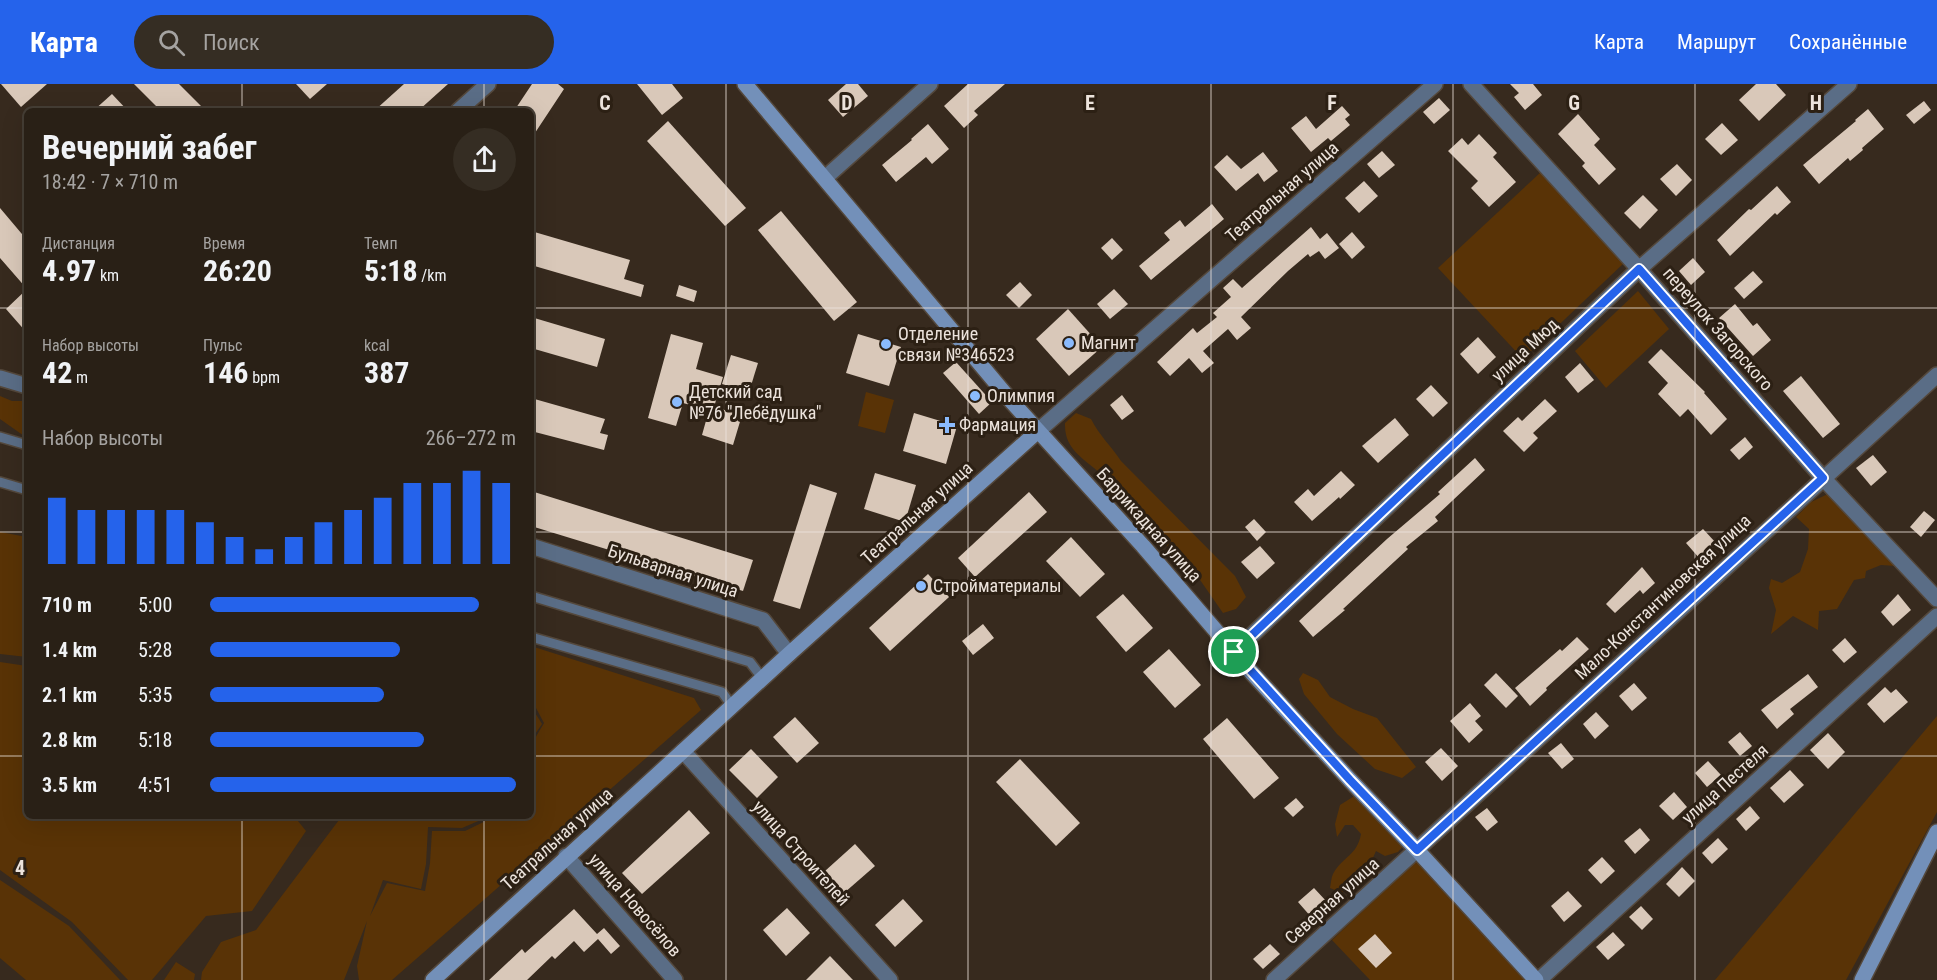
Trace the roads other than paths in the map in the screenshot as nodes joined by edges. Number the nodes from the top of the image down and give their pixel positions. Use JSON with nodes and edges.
{"nodes":[{"id":1,"x":488,"y":84,"type":"edge"},
{"id":2,"x":745,"y":84,"type":"edge"},
{"id":3,"x":930,"y":84,"type":"edge"},
{"id":4,"x":1435,"y":84,"type":"edge"},
{"id":5,"x":1471,"y":84,"type":"edge"},
{"id":6,"x":1849,"y":84,"type":"edge"},
{"id":7,"x":461,"y":108,"type":"edge"},
{"id":8,"x":825,"y":178,"type":"junction"},
{"id":9,"x":1639,"y":269,"type":"junction"},
{"id":10,"x":1937,"y":375,"type":"edge"},
{"id":11,"x":0,"y":378,"type":"edge"},
{"id":12,"x":24,"y":385,"type":"edge"},
{"id":13,"x":1038,"y":431,"type":"junction"},
{"id":14,"x":0,"y":437,"type":"edge"},
{"id":15,"x":24,"y":444,"type":"edge"},
{"id":16,"x":1823,"y":478,"type":"junction"},
{"id":17,"x":0,"y":482,"type":"edge"},
{"id":18,"x":24,"y":489,"type":"edge"},
{"id":19,"x":534,"y":547,"type":"edge"},
{"id":20,"x":534,"y":597,"type":"edge"},
{"id":21,"x":1937,"y":599,"type":"edge"},
{"id":22,"x":1937,"y":616,"type":"edge"},
{"id":23,"x":534,"y":638,"type":"edge"},
{"id":24,"x":1234,"y":652,"type":"junction"},
{"id":25,"x":789,"y":654,"type":"junction"},
{"id":26,"x":763,"y":679,"type":"junction"},
{"id":27,"x":732,"y":706,"type":"junction"},
{"id":28,"x":683,"y":751,"type":"junction"},
{"id":29,"x":1937,"y":832,"type":"edge"},
{"id":30,"x":1417,"y":850,"type":"junction"},
{"id":31,"x":567,"y":856,"type":"junction"},
{"id":32,"x":433,"y":980,"type":"edge"},
{"id":33,"x":675,"y":980,"type":"edge"},
{"id":34,"x":890,"y":980,"type":"edge"},
{"id":35,"x":1274,"y":980,"type":"edge"},
{"id":36,"x":1537,"y":980,"type":"edge"},
{"id":37,"x":1862,"y":980,"type":"edge"}],
"edges":[{"from":1,"to":7,"type":"street"},
{"from":2,"to":8,"type":"main road","name":"Баррикадная улица"},
{"from":3,"to":8,"type":"street"},
{"from":4,"to":13,"type":"street","name":"Театральная улица"},
{"from":5,"to":9,"type":"street","name":"переулок Загорского"},
{"from":6,"to":9,"type":"street","name":"улица Мюд"},
{"from":8,"to":13,"type":"main road","name":"Баррикадная улица"},
{"from":9,"to":16,"type":"street","name":"переулок Загорского"},
{"from":9,"to":24,"type":"street","name":"улица Мюд"},
{"from":10,"to":16,"type":"street","name":"Мало-Константиновская улица"},
{"from":11,"to":12,"type":"street"},
{"from":13,"to":24,"type":"main road","name":"Баррикадная улица"},
{"from":13,"to":25,"type":"main road","name":"Театральная улица"},
{"from":14,"to":15,"type":"lane"},
{"from":16,"to":21,"type":"street","name":"переулок Загорского"},
{"from":16,"to":30,"type":"street","name":"Мало-Константиновская улица"},
{"from":17,"to":18,"type":"lane"},
{"from":19,"to":25,"type":"street","name":"Бульварная улица"},
{"from":20,"to":26,"type":"lane"},
{"from":22,"to":36,"type":"street","name":"улица Пестеля"},
{"from":23,"to":27,"type":"lane"},
{"from":24,"to":30,"type":"main road","name":"Баррикадная улица"},
{"from":25,"to":26,"type":"main road","name":"Театральная улица"},
{"from":26,"to":27,"type":"main road","name":"Театральная улица"},
{"from":27,"to":28,"type":"main road","name":"Театральная улица"},
{"from":28,"to":31,"type":"main road","name":"Театральная улица"},
{"from":28,"to":34,"type":"street","name":"улица Строителей"},
{"from":29,"to":37,"type":"main road"},
{"from":30,"to":35,"type":"street","name":"Северная улица"},
{"from":30,"to":36,"type":"main road","name":"Баррикадная улица"},
{"from":31,"to":32,"type":"main road","name":"Театральная улица"},
{"from":31,"to":33,"type":"street","name":"улица Новосёлов"}]}
